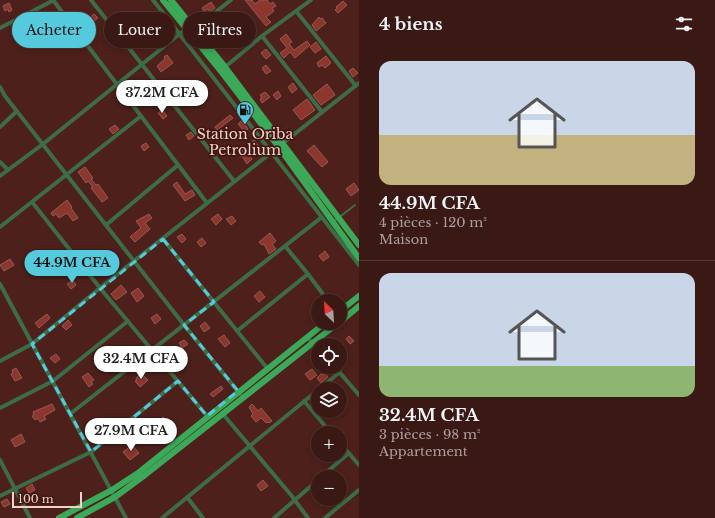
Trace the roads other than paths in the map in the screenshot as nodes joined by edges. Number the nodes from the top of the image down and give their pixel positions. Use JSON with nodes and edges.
{"nodes":[{"id":1,"x":54,"y":0,"type":"edge"},
{"id":2,"x":91,"y":0,"type":"edge"},
{"id":3,"x":153,"y":0,"type":"edge"},
{"id":4,"x":163,"y":0,"type":"edge"},
{"id":5,"x":171,"y":0,"type":"edge"},
{"id":6,"x":231,"y":0,"type":"edge"},
{"id":7,"x":302,"y":0,"type":"edge"},
{"id":8,"x":311,"y":0,"type":"edge"},
{"id":9,"x":305,"y":5,"type":"junction"},
{"id":10,"x":296,"y":11,"type":"junction"},
{"id":11,"x":213,"y":12,"type":"edge"},
{"id":12,"x":183,"y":17,"type":"edge"},
{"id":13,"x":183,"y":20,"type":"edge"},
{"id":14,"x":0,"y":28,"type":"edge"},
{"id":15,"x":183,"y":32,"type":"edge"},
{"id":16,"x":180,"y":34,"type":"junction"},
{"id":17,"x":262,"y":36,"type":"junction"},
{"id":18,"x":206,"y":48,"type":"edge"},
{"id":19,"x":142,"y":64,"type":"junction"},
{"id":20,"x":222,"y":69,"type":"junction"},
{"id":21,"x":117,"y":84,"type":"junction"},
{"id":22,"x":357,"y":84,"type":"edge"},
{"id":23,"x":0,"y":87,"type":"edge"},
{"id":24,"x":17,"y":111,"type":"junction"},
{"id":25,"x":322,"y":112,"type":"junction"},
{"id":26,"x":141,"y":116,"type":"junction"},
{"id":27,"x":0,"y":127,"type":"edge"},
{"id":28,"x":43,"y":144,"type":"junction"},
{"id":29,"x":280,"y":144,"type":"junction"},
{"id":30,"x":271,"y":152,"type":"junction"},
{"id":31,"x":0,"y":162,"type":"edge"},
{"id":32,"x":178,"y":165,"type":"junction"},
{"id":33,"x":8,"y":170,"type":"junction"},
{"id":34,"x":67,"y":175,"type":"junction"},
{"id":35,"x":0,"y":176,"type":"edge"},
{"id":36,"x":234,"y":181,"type":"junction"},
{"id":37,"x":32,"y":202,"type":"junction"},
{"id":38,"x":207,"y":203,"type":"junction"},
{"id":39,"x":355,"y":205,"type":"dead end"},
{"id":40,"x":322,"y":217,"type":"junction"},
{"id":41,"x":338,"y":218,"type":"junction"},
{"id":42,"x":332,"y":223,"type":"junction"},
{"id":43,"x":106,"y":225,"type":"junction"},
{"id":44,"x":0,"y":227,"type":"edge"},
{"id":45,"x":163,"y":239,"type":"junction"},
{"id":46,"x":359,"y":245,"type":"edge"},
{"id":47,"x":285,"y":246,"type":"junction"},
{"id":48,"x":359,"y":258,"type":"edge"},
{"id":49,"x":134,"y":261,"type":"junction"},
{"id":50,"x":359,"y":265,"type":"edge"},
{"id":51,"x":308,"y":274,"type":"junction"},
{"id":52,"x":0,"y":284,"type":"edge"},
{"id":53,"x":100,"y":288,"type":"junction"},
{"id":54,"x":323,"y":294,"type":"edge"},
{"id":55,"x":359,"y":296,"type":"edge"},
{"id":56,"x":214,"y":302,"type":"junction"},
{"id":57,"x":347,"y":305,"type":"edge"},
{"id":58,"x":359,"y":306,"type":"edge"},
{"id":59,"x":347,"y":315,"type":"edge"},
{"id":60,"x":128,"y":321,"type":"junction"},
{"id":61,"x":184,"y":325,"type":"junction"},
{"id":62,"x":316,"y":330,"type":"edge"},
{"id":63,"x":329,"y":330,"type":"edge"},
{"id":64,"x":237,"y":331,"type":"junction"},
{"id":65,"x":307,"y":337,"type":"junction"},
{"id":66,"x":319,"y":338,"type":"edge"},
{"id":67,"x":311,"y":341,"type":"edge"},
{"id":68,"x":32,"y":344,"type":"junction"},
{"id":69,"x":311,"y":345,"type":"edge"},
{"id":70,"x":152,"y":350,"type":"junction"},
{"id":71,"x":0,"y":361,"type":"edge"},
{"id":72,"x":267,"y":368,"type":"junction"},
{"id":73,"x":338,"y":374,"type":"edge"},
{"id":74,"x":342,"y":374,"type":"edge"},
{"id":75,"x":53,"y":381,"type":"junction"},
{"id":76,"x":178,"y":381,"type":"junction"},
{"id":77,"x":328,"y":382,"type":"edge"},
{"id":78,"x":238,"y":392,"type":"junction"},
{"id":79,"x":359,"y":395,"type":"edge"},
{"id":80,"x":311,"y":396,"type":"edge"},
{"id":81,"x":243,"y":397,"type":"junction"},
{"id":82,"x":304,"y":401,"type":"junction"},
{"id":83,"x":0,"y":408,"type":"edge"},
{"id":84,"x":217,"y":408,"type":"junction"},
{"id":85,"x":70,"y":414,"type":"junction"},
{"id":86,"x":222,"y":414,"type":"junction"},
{"id":87,"x":207,"y":416,"type":"junction"},
{"id":88,"x":326,"y":426,"type":"edge"},
{"id":89,"x":250,"y":446,"type":"junction"},
{"id":90,"x":91,"y":452,"type":"junction"},
{"id":91,"x":349,"y":453,"type":"joint"},
{"id":92,"x":0,"y":460,"type":"edge"},
{"id":93,"x":359,"y":465,"type":"edge"},
{"id":94,"x":329,"y":470,"type":"edge"},
{"id":95,"x":311,"y":486,"type":"edge"},
{"id":96,"x":15,"y":488,"type":"junction"},
{"id":97,"x":112,"y":490,"type":"junction"},
{"id":98,"x":359,"y":490,"type":"edge"},
{"id":99,"x":0,"y":496,"type":"edge"},
{"id":100,"x":115,"y":497,"type":"junction"},
{"id":101,"x":187,"y":497,"type":"junction"},
{"id":102,"x":294,"y":500,"type":"junction"},
{"id":103,"x":30,"y":518,"type":"edge"},
{"id":104,"x":59,"y":518,"type":"edge"},
{"id":105,"x":77,"y":518,"type":"edge"},
{"id":106,"x":126,"y":518,"type":"edge"},
{"id":107,"x":162,"y":518,"type":"edge"},
{"id":108,"x":204,"y":518,"type":"edge"},
{"id":109,"x":274,"y":518,"type":"edge"},
{"id":110,"x":308,"y":518,"type":"edge"},
{"id":111,"x":324,"y":518,"type":"edge"}],
"edges":[{"from":1,"to":14,"type":"street"},
{"from":1,"to":21,"type":"street"},
{"from":2,"to":19,"type":"street"},
{"from":3,"to":16,"type":"street"},
{"from":4,"to":13,"type":"main road"},
{"from":5,"to":12,"type":"main road"},
{"from":6,"to":11,"type":"street"},
{"from":7,"to":9,"type":"street"},
{"from":8,"to":9,"type":"street"},
{"from":9,"to":10,"type":"street"},
{"from":10,"to":17,"type":"street"},
{"from":10,"to":22,"type":"street"},
{"from":15,"to":16,"type":"street"},
{"from":16,"to":19,"type":"street"},
{"from":16,"to":30,"type":"street"},
{"from":17,"to":20,"type":"street"},
{"from":17,"to":25,"type":"street"},
{"from":18,"to":20,"type":"main road"},
{"from":19,"to":21,"type":"street"},
{"from":19,"to":36,"type":"street"},
{"from":20,"to":29,"type":"main road"},
{"from":21,"to":26,"type":"street"},
{"from":21,"to":28,"type":"street"},
{"from":22,"to":25,"type":"street"},
{"from":23,"to":24,"type":"street"},
{"from":24,"to":27,"type":"street"},
{"from":24,"to":28,"type":"street"},
{"from":25,"to":29,"type":"street"},
{"from":26,"to":32,"type":"street"},
{"from":26,"to":34,"type":"street"},
{"from":28,"to":33,"type":"street"},
{"from":28,"to":34,"type":"street"},
{"from":29,"to":30,"type":"street"},
{"from":29,"to":41,"type":"main road"},
{"from":29,"to":42,"type":"main road"},
{"from":30,"to":36,"type":"street"},
{"from":30,"to":40,"type":"street"},
{"from":31,"to":33,"type":"street"},
{"from":32,"to":38,"type":"street"},
{"from":32,"to":43,"type":"street"},
{"from":33,"to":35,"type":"street"},
{"from":34,"to":37,"type":"street"},
{"from":34,"to":43,"type":"street"},
{"from":36,"to":38,"type":"street"},
{"from":37,"to":44,"type":"street"},
{"from":37,"to":53,"type":"street"},
{"from":38,"to":45,"type":"street"},
{"from":39,"to":41,"type":"lane"},
{"from":40,"to":47,"type":"street"},
{"from":40,"to":50,"type":"street"},
{"from":41,"to":42,"type":"lane"},
{"from":41,"to":46,"type":"main road"},
{"from":42,"to":48,"type":"main road"},
{"from":43,"to":49,"type":"street"},
{"from":45,"to":49,"type":"street"},
{"from":45,"to":56,"type":"street"},
{"from":47,"to":51,"type":"street"},
{"from":47,"to":56,"type":"street"},
{"from":49,"to":53,"type":"street"},
{"from":49,"to":61,"type":"street"},
{"from":51,"to":54,"type":"street"},
{"from":51,"to":64,"type":"street"},
{"from":52,"to":68,"type":"street"},
{"from":53,"to":60,"type":"street"},
{"from":53,"to":68,"type":"street"},
{"from":55,"to":57,"type":"main road"},
{"from":56,"to":61,"type":"street"},
{"from":56,"to":64,"type":"street"},
{"from":58,"to":59,"type":"main road"},
{"from":60,"to":70,"type":"street"},
{"from":60,"to":75,"type":"street"},
{"from":61,"to":70,"type":"street"},
{"from":61,"to":78,"type":"street"},
{"from":62,"to":65,"type":"main road"},
{"from":63,"to":66,"type":"main road"},
{"from":64,"to":72,"type":"street"},
{"from":65,"to":67,"type":"street"},
{"from":65,"to":72,"type":"main road"},
{"from":68,"to":71,"type":"street"},
{"from":68,"to":75,"type":"street"},
{"from":69,"to":81,"type":"main road"},
{"from":70,"to":76,"type":"street"},
{"from":70,"to":85,"type":"street"},
{"from":72,"to":78,"type":"main road"},
{"from":73,"to":77,"type":"street"},
{"from":74,"to":79,"type":"street"},
{"from":75,"to":83,"type":"street"},
{"from":75,"to":85,"type":"street"},
{"from":76,"to":87,"type":"street"},
{"from":76,"to":90,"type":"street"},
{"from":78,"to":81,"type":"street"},
{"from":78,"to":84,"type":"main road"},
{"from":80,"to":82,"type":"street"},
{"from":81,"to":86,"type":"main road"},
{"from":82,"to":88,"type":"street"},
{"from":82,"to":89,"type":"street"},
{"from":84,"to":86,"type":"street"},
{"from":84,"to":87,"type":"main road"},
{"from":85,"to":90,"type":"street"},
{"from":86,"to":89,"type":"street"},
{"from":86,"to":100,"type":"main road"},
{"from":87,"to":97,"type":"main road"},
{"from":89,"to":101,"type":"street"},
{"from":89,"to":102,"type":"street"},
{"from":90,"to":96,"type":"street"},
{"from":90,"to":97,"type":"street"},
{"from":91,"to":93,"type":"street"},
{"from":91,"to":94,"type":"street"},
{"from":92,"to":96,"type":"street"},
{"from":95,"to":102,"type":"street"},
{"from":96,"to":99,"type":"street"},
{"from":96,"to":103,"type":"street"},
{"from":97,"to":100,"type":"street"},
{"from":97,"to":104,"type":"main road"},
{"from":98,"to":111,"type":"street"},
{"from":100,"to":105,"type":"main road"},
{"from":100,"to":106,"type":"street"},
{"from":101,"to":107,"type":"street"},
{"from":101,"to":108,"type":"street"},
{"from":102,"to":109,"type":"street"},
{"from":102,"to":110,"type":"street"}]}
